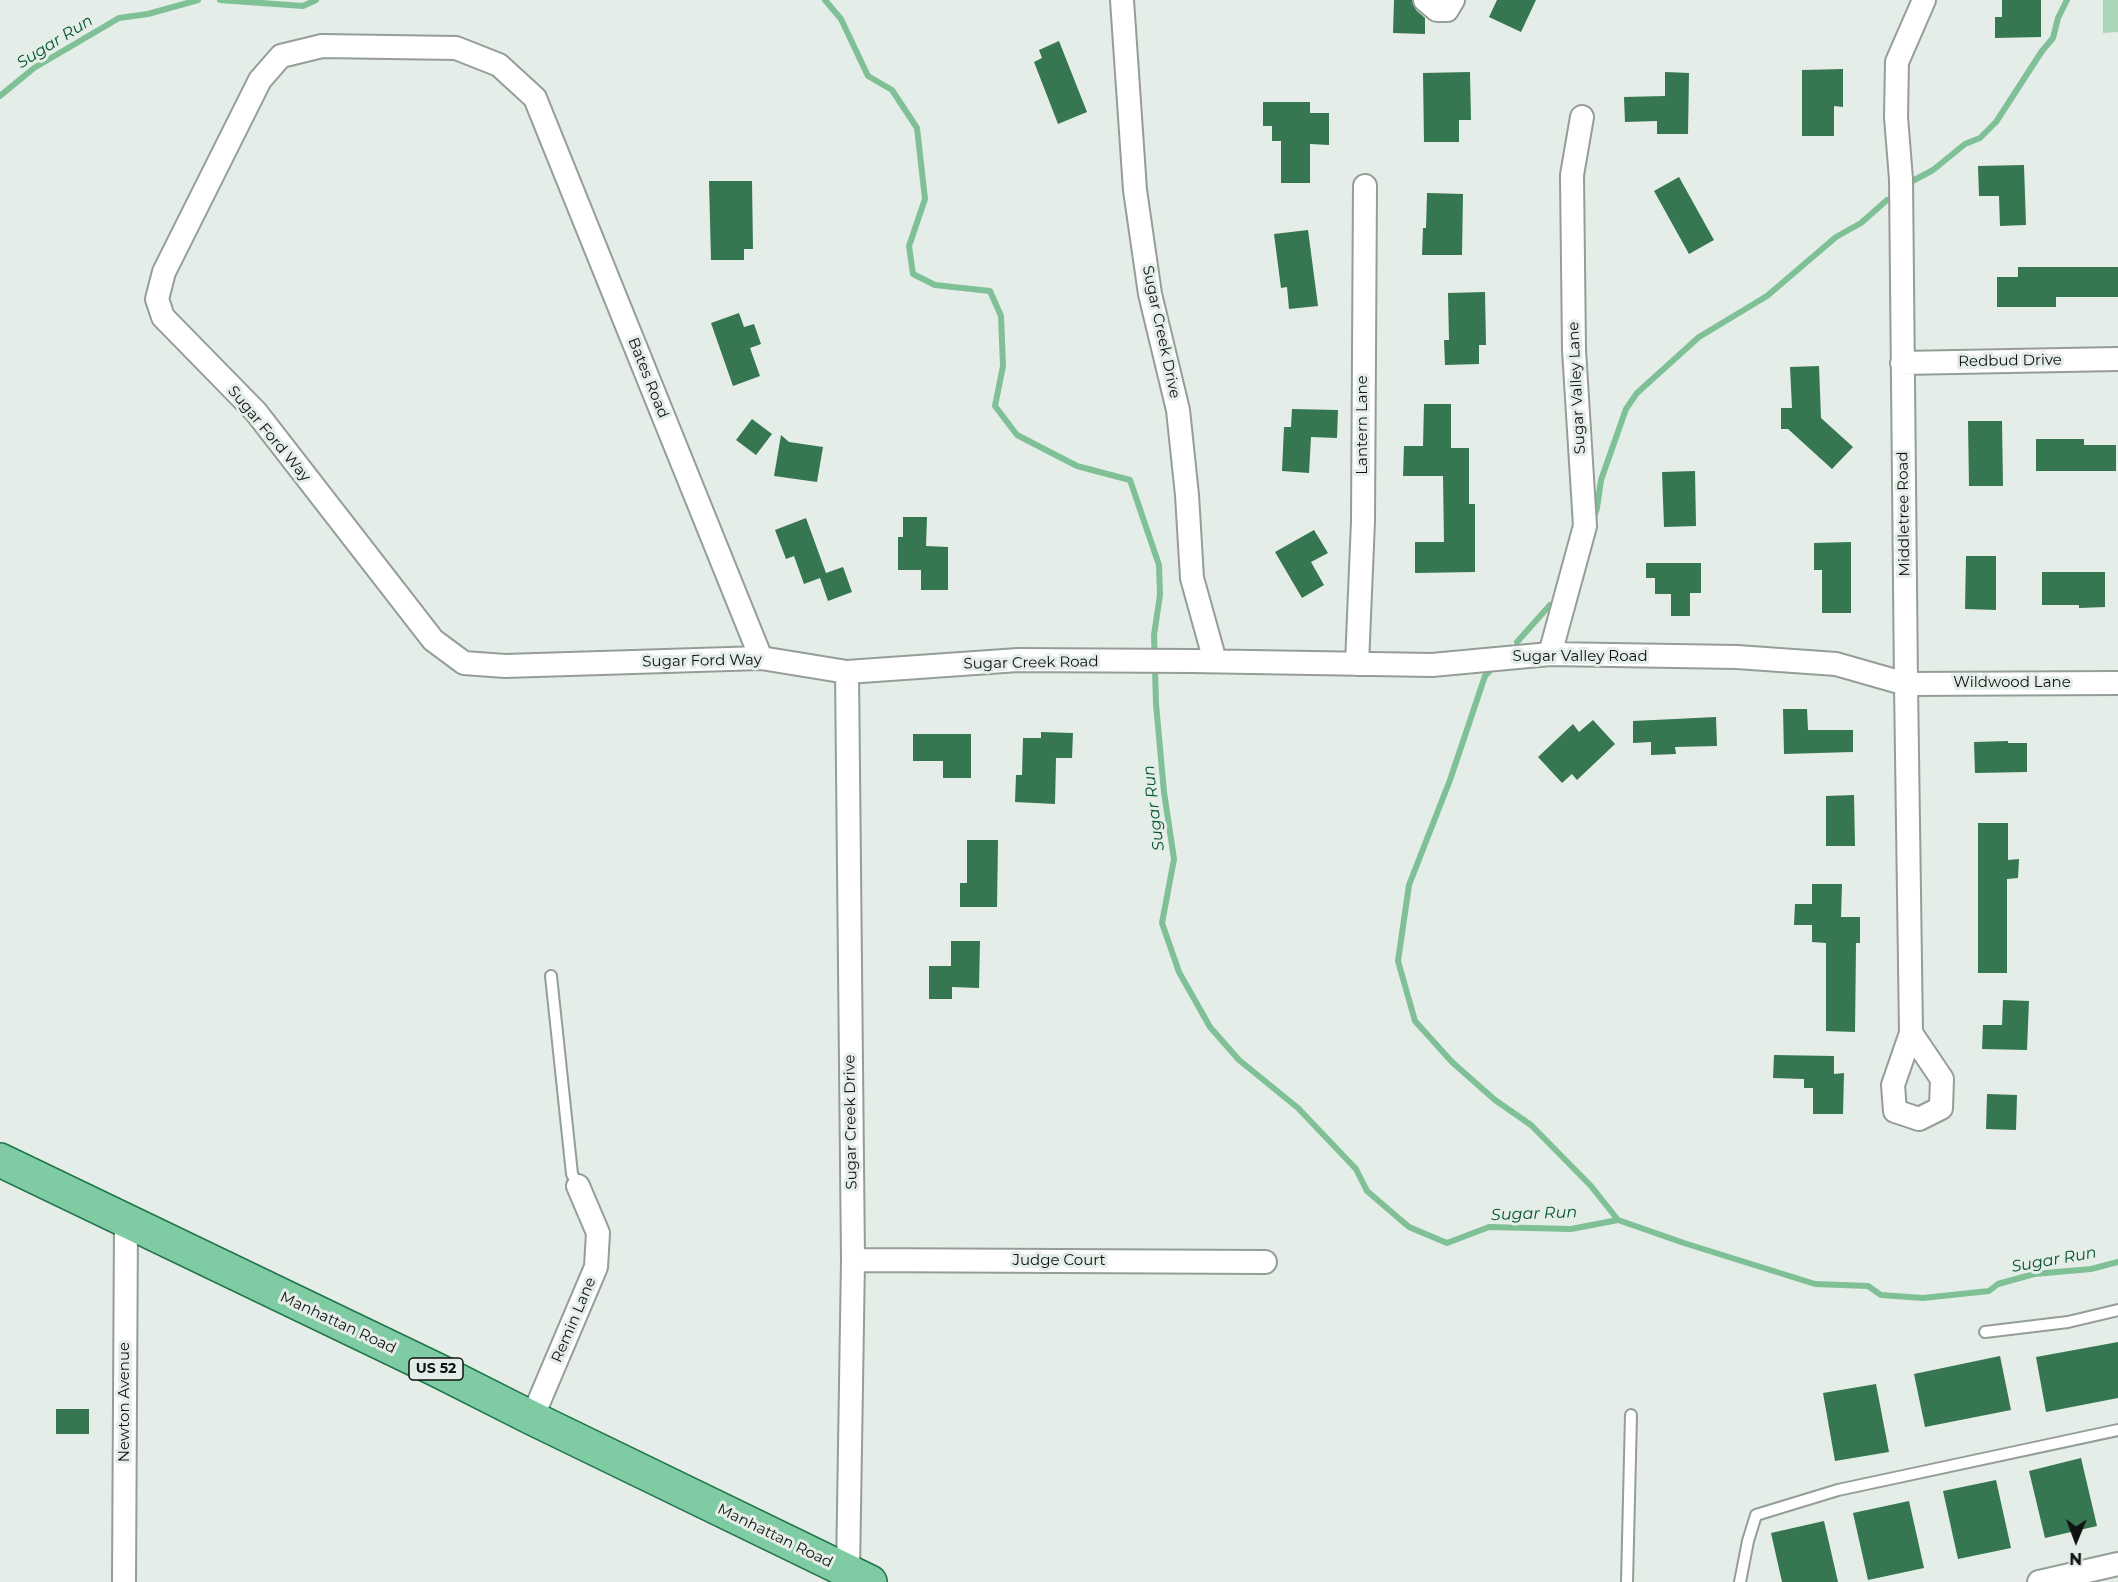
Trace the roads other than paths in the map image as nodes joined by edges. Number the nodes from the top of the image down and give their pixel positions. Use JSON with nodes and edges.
{"nodes":[{"id":1,"x":1122,"y":0,"type":"edge"},
{"id":2,"x":1425,"y":0,"type":"edge"},
{"id":3,"x":1453,"y":0,"type":"edge"},
{"id":4,"x":1924,"y":0,"type":"edge"},
{"id":5,"x":535,"y":98,"type":"joint"},
{"id":6,"x":1582,"y":117,"type":"dead end"},
{"id":7,"x":1365,"y":186,"type":"dead end"},
{"id":8,"x":2118,"y":359,"type":"edge"},
{"id":9,"x":1902,"y":363,"type":"junction"},
{"id":10,"x":1551,"y":654,"type":"junction"},
{"id":11,"x":761,"y":658,"type":"junction"},
{"id":12,"x":1215,"y":661,"type":"junction"},
{"id":13,"x":1358,"y":664,"type":"junction"},
{"id":14,"x":847,"y":672,"type":"junction"},
{"id":15,"x":2118,"y":683,"type":"edge"},
{"id":16,"x":1906,"y":684,"type":"junction"},
{"id":17,"x":551,"y":976,"type":"dead end"},
{"id":18,"x":1911,"y":1033,"type":"dead end"},
{"id":19,"x":0,"y":1160,"type":"edge"},
{"id":20,"x":578,"y":1186,"type":"joint"},
{"id":21,"x":126,"y":1222,"type":"junction"},
{"id":22,"x":853,"y":1260,"type":"junction"},
{"id":23,"x":1265,"y":1262,"type":"dead end"},
{"id":24,"x":2118,"y":1310,"type":"edge"},
{"id":25,"x":1984,"y":1332,"type":"dead end"},
{"id":26,"x":1631,"y":1415,"type":"dead end"},
{"id":27,"x":532,"y":1418,"type":"junction"},
{"id":28,"x":2118,"y":1430,"type":"edge"},
{"id":29,"x":2118,"y":1564,"type":"edge"},
{"id":30,"x":859,"y":1577,"type":"edge"},
{"id":31,"x":124,"y":1582,"type":"edge"},
{"id":32,"x":1627,"y":1582,"type":"edge"},
{"id":33,"x":1740,"y":1582,"type":"edge"},
{"id":34,"x":2039,"y":1582,"type":"edge"}],
"edges":[{"from":1,"to":12,"type":"street","name":"Sugar Creek Drive"},
{"from":2,"to":3,"type":"street"},
{"from":4,"to":9,"type":"street","name":"Middletree Road"},
{"from":5,"to":11,"type":"street","name":"Bates Road"},
{"from":5,"to":11,"type":"street","name":"Sugar Ford Way"},
{"from":6,"to":10,"type":"street","name":"Sugar Valley Lane"},
{"from":7,"to":13,"type":"street","name":"Lantern Lane"},
{"from":8,"to":9,"type":"street","name":"Redbud Drive"},
{"from":9,"to":16,"type":"street","name":"Middletree Road"},
{"from":10,"to":13,"type":"street","name":"Sugar Valley Road"},
{"from":10,"to":16,"type":"street","name":"Sugar Valley Road"},
{"from":11,"to":14,"type":"street","name":"Sugar Ford Way"},
{"from":12,"to":13,"type":"street","name":"Sugar Valley Road"},
{"from":12,"to":14,"type":"street","name":"Sugar Creek Road"},
{"from":14,"to":22,"type":"street","name":"Sugar Creek Drive"},
{"from":15,"to":16,"type":"street","name":"Wildwood Lane"},
{"from":16,"to":18,"type":"street","name":"Middletree Road"},
{"from":17,"to":20,"type":"lane"},
{"from":19,"to":21,"type":"main road","name":"Manhattan Road","number":"US 52"},
{"from":20,"to":27,"type":"street","name":"Remin Lane"},
{"from":21,"to":27,"type":"main road","name":"Manhattan Road","number":"US 52"},
{"from":21,"to":31,"type":"street","name":"Newton Avenue"},
{"from":22,"to":23,"type":"street","name":"Judge Court"},
{"from":22,"to":30,"type":"street","name":"Sugar Creek Drive"},
{"from":24,"to":25,"type":"lane"},
{"from":26,"to":32,"type":"lane"},
{"from":27,"to":30,"type":"main road","name":"Manhattan Road","number":"US 52"},
{"from":28,"to":33,"type":"lane"},
{"from":29,"to":34,"type":"street"}]}
